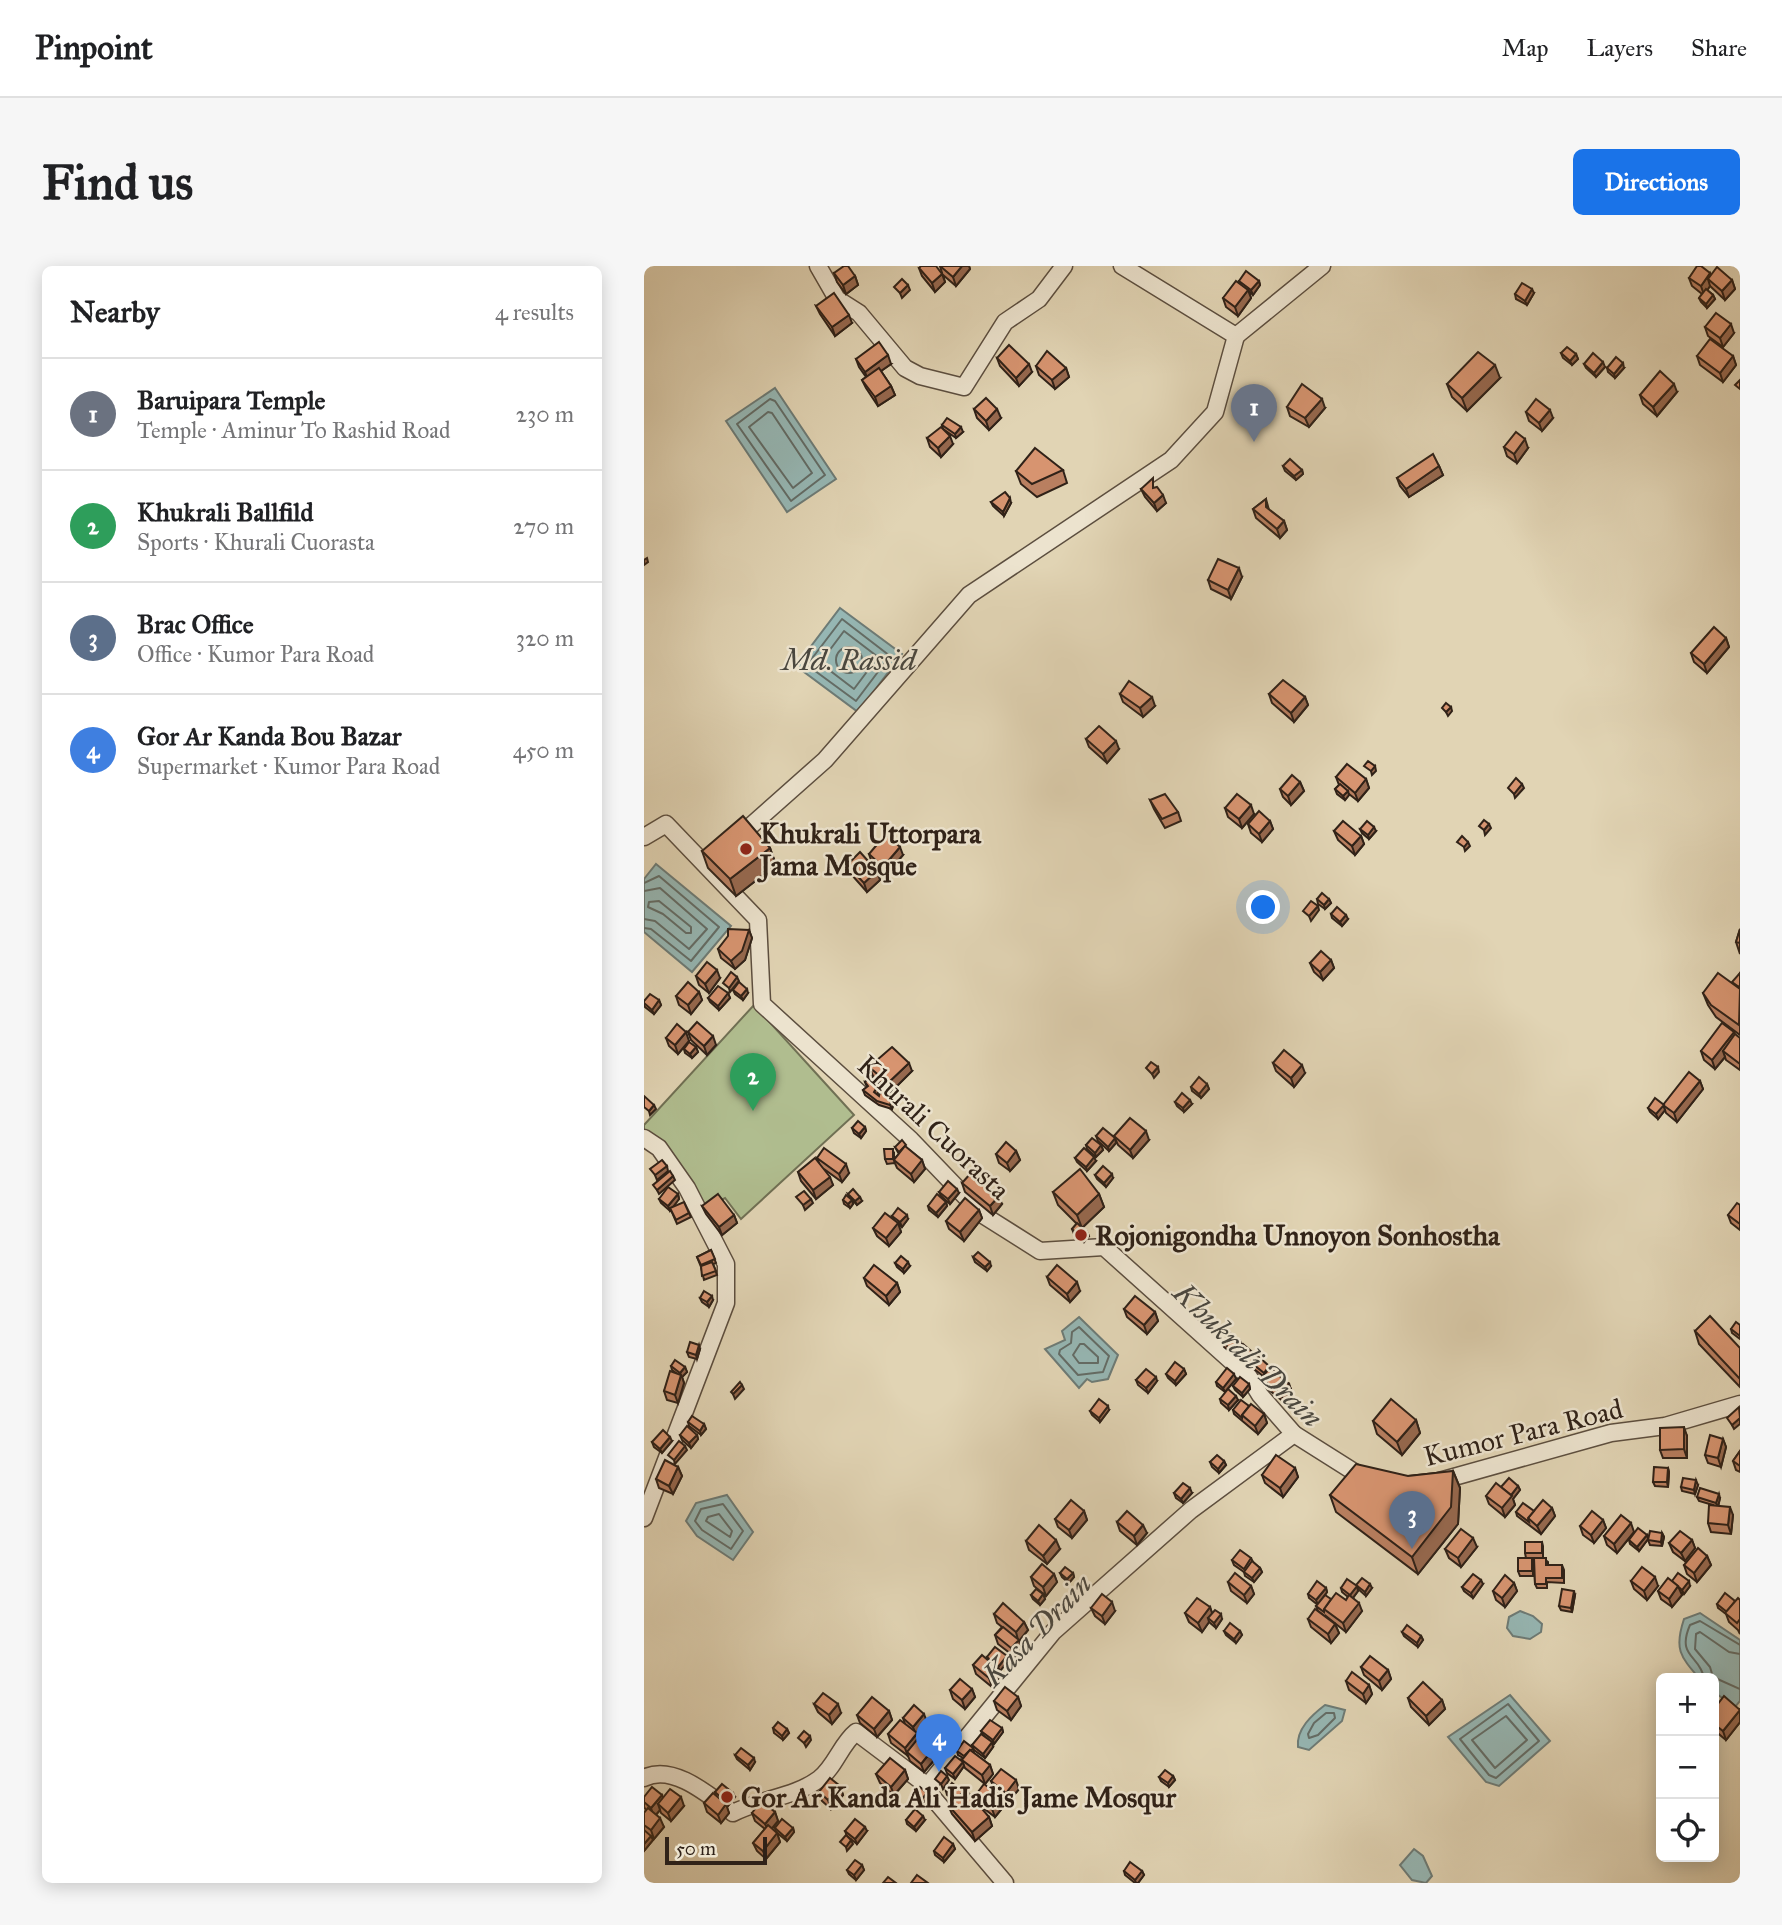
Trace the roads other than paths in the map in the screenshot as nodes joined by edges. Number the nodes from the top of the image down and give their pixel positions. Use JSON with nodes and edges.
{"nodes":[{"id":1,"x":818,"y":266,"type":"edge"},
{"id":2,"x":1065,"y":266,"type":"edge"},
{"id":3,"x":1122,"y":266,"type":"edge"},
{"id":4,"x":1321,"y":266,"type":"edge"},
{"id":5,"x":1236,"y":336,"type":"junction"},
{"id":6,"x":644,"y":837,"type":"edge"},
{"id":7,"x":715,"y":859,"type":"junction"},
{"id":8,"x":644,"y":1138,"type":"edge"},
{"id":9,"x":1740,"y":1404,"type":"edge"},
{"id":10,"x":1294,"y":1434,"type":"junction"},
{"id":11,"x":1423,"y":1484,"type":"edge"},
{"id":12,"x":1385,"y":1486,"type":"edge"},
{"id":13,"x":644,"y":1518,"type":"edge"},
{"id":14,"x":644,"y":1778,"type":"edge"},
{"id":15,"x":929,"y":1787,"type":"junction"},
{"id":16,"x":1005,"y":1883,"type":"edge"}],
"edges":[{"from":1,"to":2,"type":"street"},
{"from":3,"to":5,"type":"street"},
{"from":4,"to":5,"type":"street"},
{"from":5,"to":7,"type":"street"},
{"from":6,"to":7,"type":"street","name":"Khurali Cuorasta"},
{"from":7,"to":10,"type":"street","name":"Khurali Cuorasta"},
{"from":8,"to":13,"type":"street"},
{"from":9,"to":11,"type":"street","name":"Kumor Para Road"},
{"from":10,"to":12,"type":"street"},
{"from":10,"to":15,"type":"street"},
{"from":14,"to":15,"type":"street"},
{"from":15,"to":16,"type":"street"}]}
